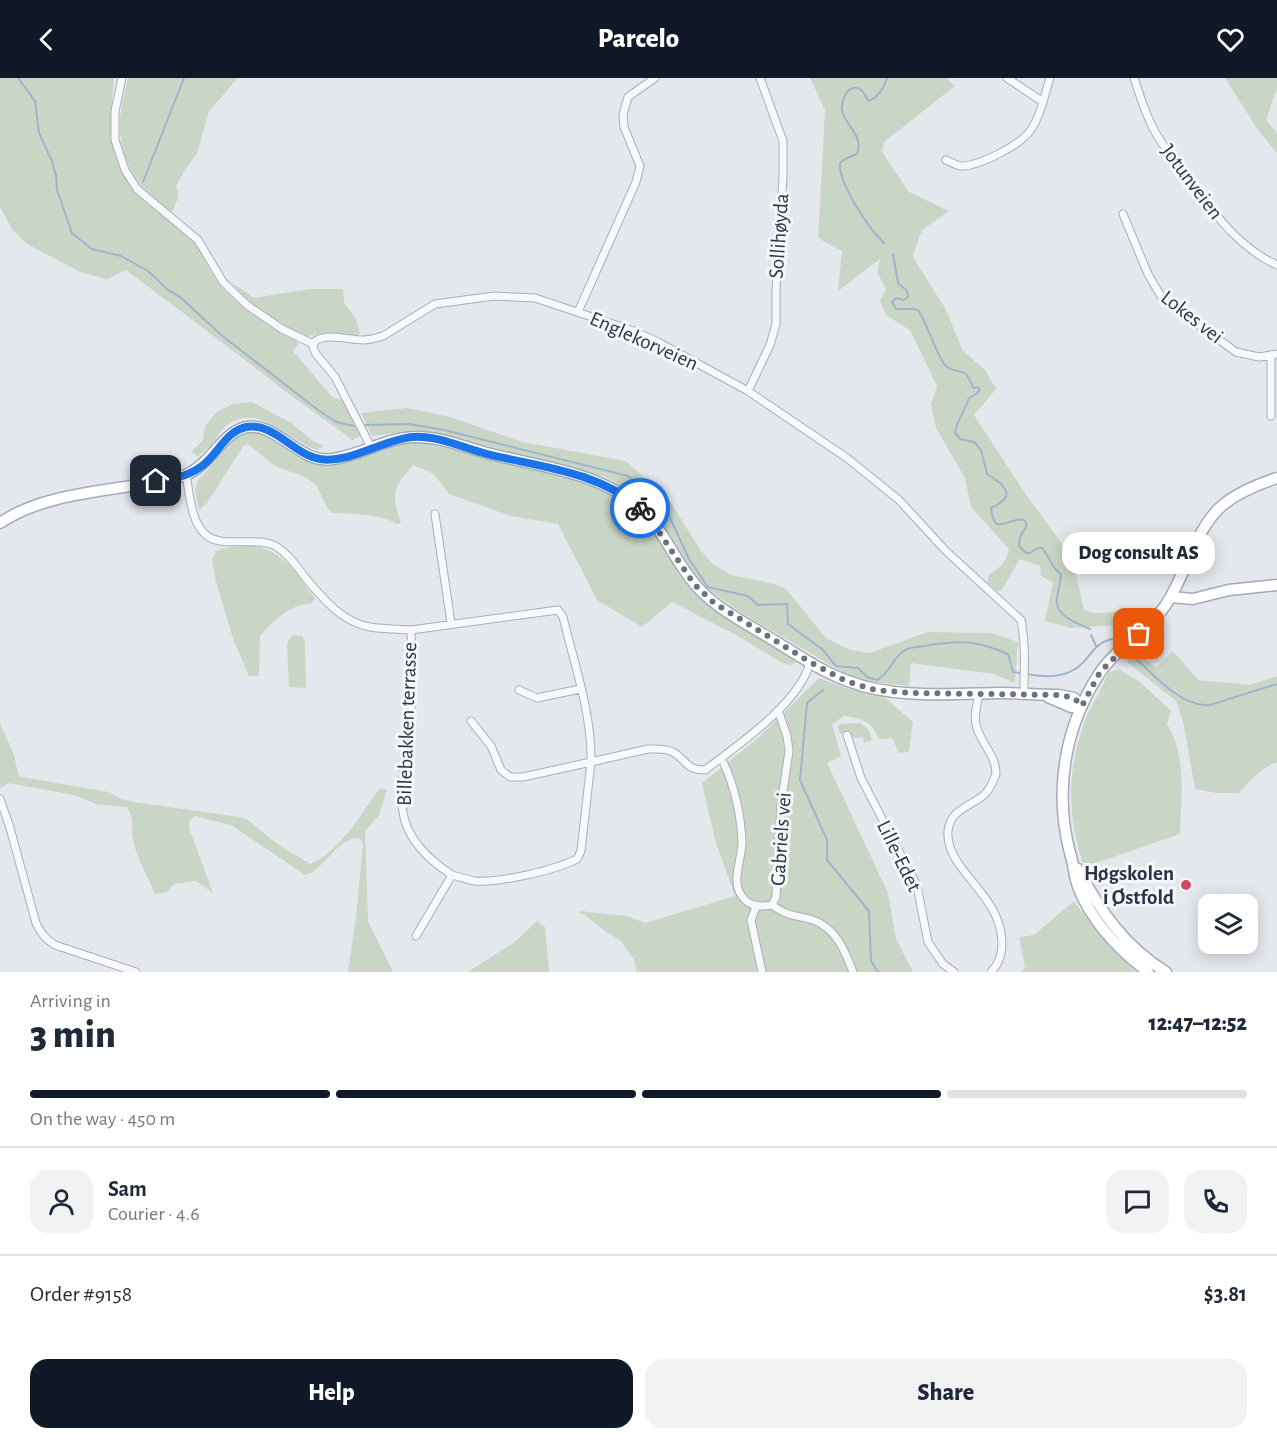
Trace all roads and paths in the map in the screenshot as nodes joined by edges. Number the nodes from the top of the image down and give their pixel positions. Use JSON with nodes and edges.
{"nodes":[{"id":1,"x":122,"y":78,"type":"edge"},
{"id":2,"x":655,"y":78,"type":"edge"},
{"id":3,"x":759,"y":78,"type":"edge"},
{"id":4,"x":1007,"y":78,"type":"edge"},
{"id":5,"x":1050,"y":78,"type":"edge"},
{"id":6,"x":1134,"y":78,"type":"edge"},
{"id":7,"x":1043,"y":102,"type":"junction"},
{"id":8,"x":946,"y":160,"type":"dead end"},
{"id":9,"x":1123,"y":214,"type":"dead end"},
{"id":10,"x":1277,"y":265,"type":"edge"},
{"id":11,"x":578,"y":312,"type":"junction"},
{"id":12,"x":313,"y":344,"type":"junction"},
{"id":13,"x":1274,"y":355,"type":"edge"},
{"id":14,"x":748,"y":391,"type":"junction"},
{"id":15,"x":1271,"y":416,"type":"dead end"},
{"id":16,"x":372,"y":447,"type":"junction"},
{"id":17,"x":186,"y":475,"type":"junction"},
{"id":18,"x":1277,"y":478,"type":"edge"},
{"id":19,"x":435,"y":514,"type":"dead end"},
{"id":20,"x":0,"y":523,"type":"edge"},
{"id":21,"x":1277,"y":585,"type":"edge"},
{"id":22,"x":1171,"y":597,"type":"junction"},
{"id":23,"x":451,"y":623,"type":"junction"},
{"id":24,"x":411,"y":630,"type":"junction"},
{"id":25,"x":810,"y":662,"type":"junction"},
{"id":26,"x":1024,"y":688,"type":"junction"},
{"id":27,"x":580,"y":689,"type":"junction"},
{"id":28,"x":519,"y":690,"type":"dead end"},
{"id":29,"x":979,"y":694,"type":"junction"},
{"id":30,"x":1082,"y":706,"type":"junction"},
{"id":31,"x":778,"y":710,"type":"junction"},
{"id":32,"x":471,"y":721,"type":"dead end"},
{"id":33,"x":847,"y":735,"type":"dead end"},
{"id":34,"x":591,"y":762,"type":"junction"},
{"id":35,"x":724,"y":764,"type":"dead end"},
{"id":36,"x":0,"y":799,"type":"edge"},
{"id":37,"x":1071,"y":855,"type":"junction"},
{"id":38,"x":452,"y":875,"type":"junction"},
{"id":39,"x":772,"y":905,"type":"junction"},
{"id":40,"x":756,"y":907,"type":"junction"},
{"id":41,"x":416,"y":936,"type":"dead end"},
{"id":42,"x":136,"y":972,"type":"edge"},
{"id":43,"x":762,"y":972,"type":"edge"},
{"id":44,"x":853,"y":972,"type":"edge"},
{"id":45,"x":954,"y":972,"type":"edge"},
{"id":46,"x":991,"y":972,"type":"edge"},
{"id":47,"x":1148,"y":972,"type":"edge"},
{"id":48,"x":1166,"y":972,"type":"edge"}],
"edges":[{"from":1,"to":12,"type":"street"},
{"from":2,"to":11,"type":"street"},
{"from":3,"to":14,"type":"street","name":"Sollihøyda"},
{"from":4,"to":7,"type":"street"},
{"from":5,"to":7,"type":"street"},
{"from":6,"to":10,"type":"street","name":"Jotunveien"},
{"from":7,"to":8,"type":"street"},
{"from":9,"to":13,"type":"street","name":"Lokes vei"},
{"from":11,"to":12,"type":"street","name":"Englekorveien"},
{"from":11,"to":14,"type":"street","name":"Englekorveien"},
{"from":12,"to":16,"type":"street"},
{"from":13,"to":15,"type":"street","name":"Lokes vei"},
{"from":14,"to":26,"type":"street","name":"Englekorveien"},
{"from":16,"to":17,"type":"main road"},
{"from":16,"to":25,"type":"main road"},
{"from":17,"to":20,"type":"main road"},
{"from":17,"to":24,"type":"street"},
{"from":18,"to":22,"type":"main road"},
{"from":19,"to":23,"type":"street"},
{"from":21,"to":22,"type":"main road"},
{"from":22,"to":30,"type":"main road"},
{"from":23,"to":24,"type":"street","name":"Billebakken terrasse"},
{"from":23,"to":27,"type":"street","name":"Billebakken terrasse"},
{"from":24,"to":38,"type":"street","name":"Billebakken terrasse"},
{"from":25,"to":29,"type":"main road"},
{"from":25,"to":31,"type":"street"},
{"from":26,"to":29,"type":"main road"},
{"from":26,"to":30,"type":"main road"},
{"from":27,"to":28,"type":"street"},
{"from":27,"to":34,"type":"street","name":"Billebakken terrasse"},
{"from":29,"to":46,"type":"street"},
{"from":30,"to":37,"type":"main road"},
{"from":31,"to":34,"type":"street"},
{"from":31,"to":39,"type":"street","name":"Gabriels vei"},
{"from":32,"to":34,"type":"street"},
{"from":33,"to":45,"type":"street","name":"Lille-Edet"},
{"from":34,"to":38,"type":"street","name":"Billebakken terrasse"},
{"from":35,"to":40,"type":"street","name":"Gabriels vei"},
{"from":36,"to":42,"type":"street"},
{"from":37,"to":47,"type":"main road"},
{"from":37,"to":48,"type":"main road"},
{"from":38,"to":41,"type":"street"},
{"from":39,"to":40,"type":"street","name":"Gabriels vei"},
{"from":39,"to":44,"type":"street"},
{"from":40,"to":43,"type":"street"}]}
